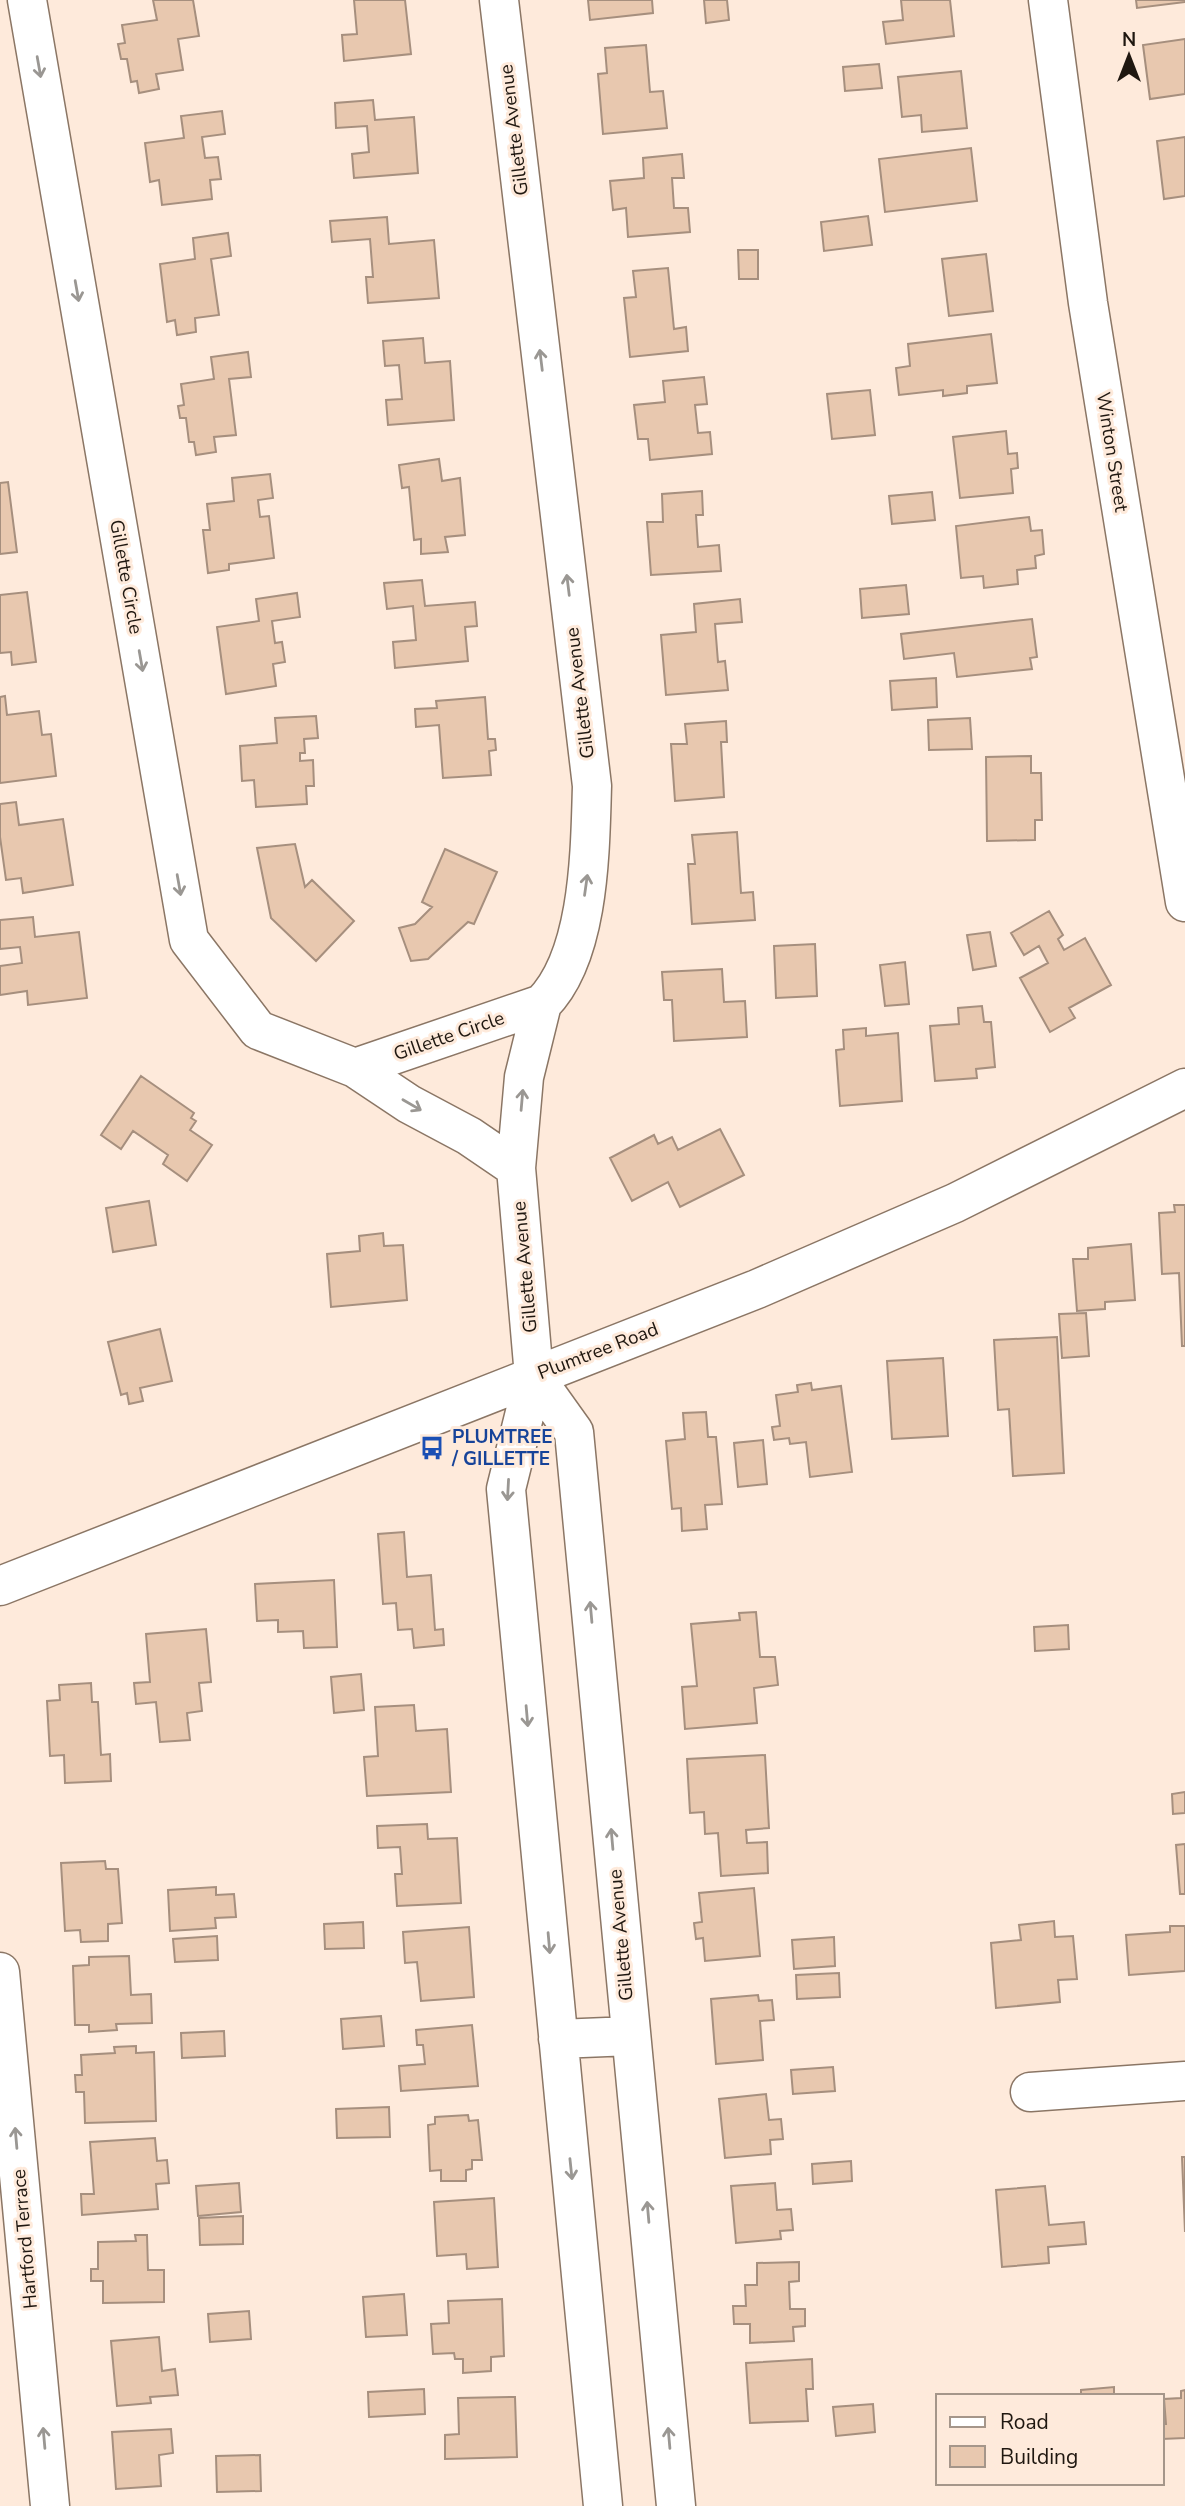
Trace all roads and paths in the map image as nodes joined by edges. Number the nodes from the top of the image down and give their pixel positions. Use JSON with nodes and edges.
{"nodes":[{"id":1,"x":27,"y":0,"type":"edge"},
{"id":2,"x":499,"y":0,"type":"edge"},
{"id":3,"x":1048,"y":0,"type":"edge"},
{"id":4,"x":1185,"y":902,"type":"edge"},
{"id":5,"x":542,"y":1004,"type":"junction"},
{"id":6,"x":355,"y":1068,"type":"junction"},
{"id":7,"x":1185,"y":1088,"type":"edge"},
{"id":8,"x":516,"y":1168,"type":"junction"},
{"id":9,"x":534,"y":1376,"type":"junction"},
{"id":10,"x":0,"y":1586,"type":"edge"},
{"id":11,"x":0,"y":1972,"type":"edge"},
{"id":12,"x":631,"y":2036,"type":"junction"},
{"id":13,"x":558,"y":2039,"type":"junction"},
{"id":14,"x":1185,"y":2081,"type":"edge"},
{"id":15,"x":1030,"y":2092,"type":"dead end"},
{"id":16,"x":50,"y":2506,"type":"edge"},
{"id":17,"x":603,"y":2506,"type":"edge"},
{"id":18,"x":676,"y":2506,"type":"edge"}],
"edges":[{"from":1,"to":6,"type":"street","name":"Gillette Circle","one_way":true},
{"from":5,"to":2,"type":"street","name":"Gillette Avenue","one_way":true},
{"from":3,"to":4,"type":"street","name":"Winton Street"},
{"from":5,"to":6,"type":"street","name":"Gillette Circle"},
{"from":8,"to":5,"type":"street","name":"Gillette Avenue","one_way":true},
{"from":6,"to":8,"type":"street","name":"Gillette Circle","one_way":true},
{"from":7,"to":9,"type":"street","name":"Plumtree Road"},
{"from":8,"to":9,"type":"street","name":"Gillette Avenue"},
{"from":9,"to":10,"type":"street","name":"Plumtree Road"},
{"from":12,"to":9,"type":"street","name":"Gillette Avenue","one_way":true},
{"from":9,"to":13,"type":"street","name":"Gillette Avenue","one_way":true},
{"from":16,"to":11,"type":"street","name":"Hartford Terrace","one_way":true},
{"from":12,"to":13,"type":"street"},
{"from":18,"to":12,"type":"street","name":"Gillette Avenue","one_way":true},
{"from":13,"to":17,"type":"street","name":"Gillette Avenue","one_way":true},
{"from":14,"to":15,"type":"street"}]}
